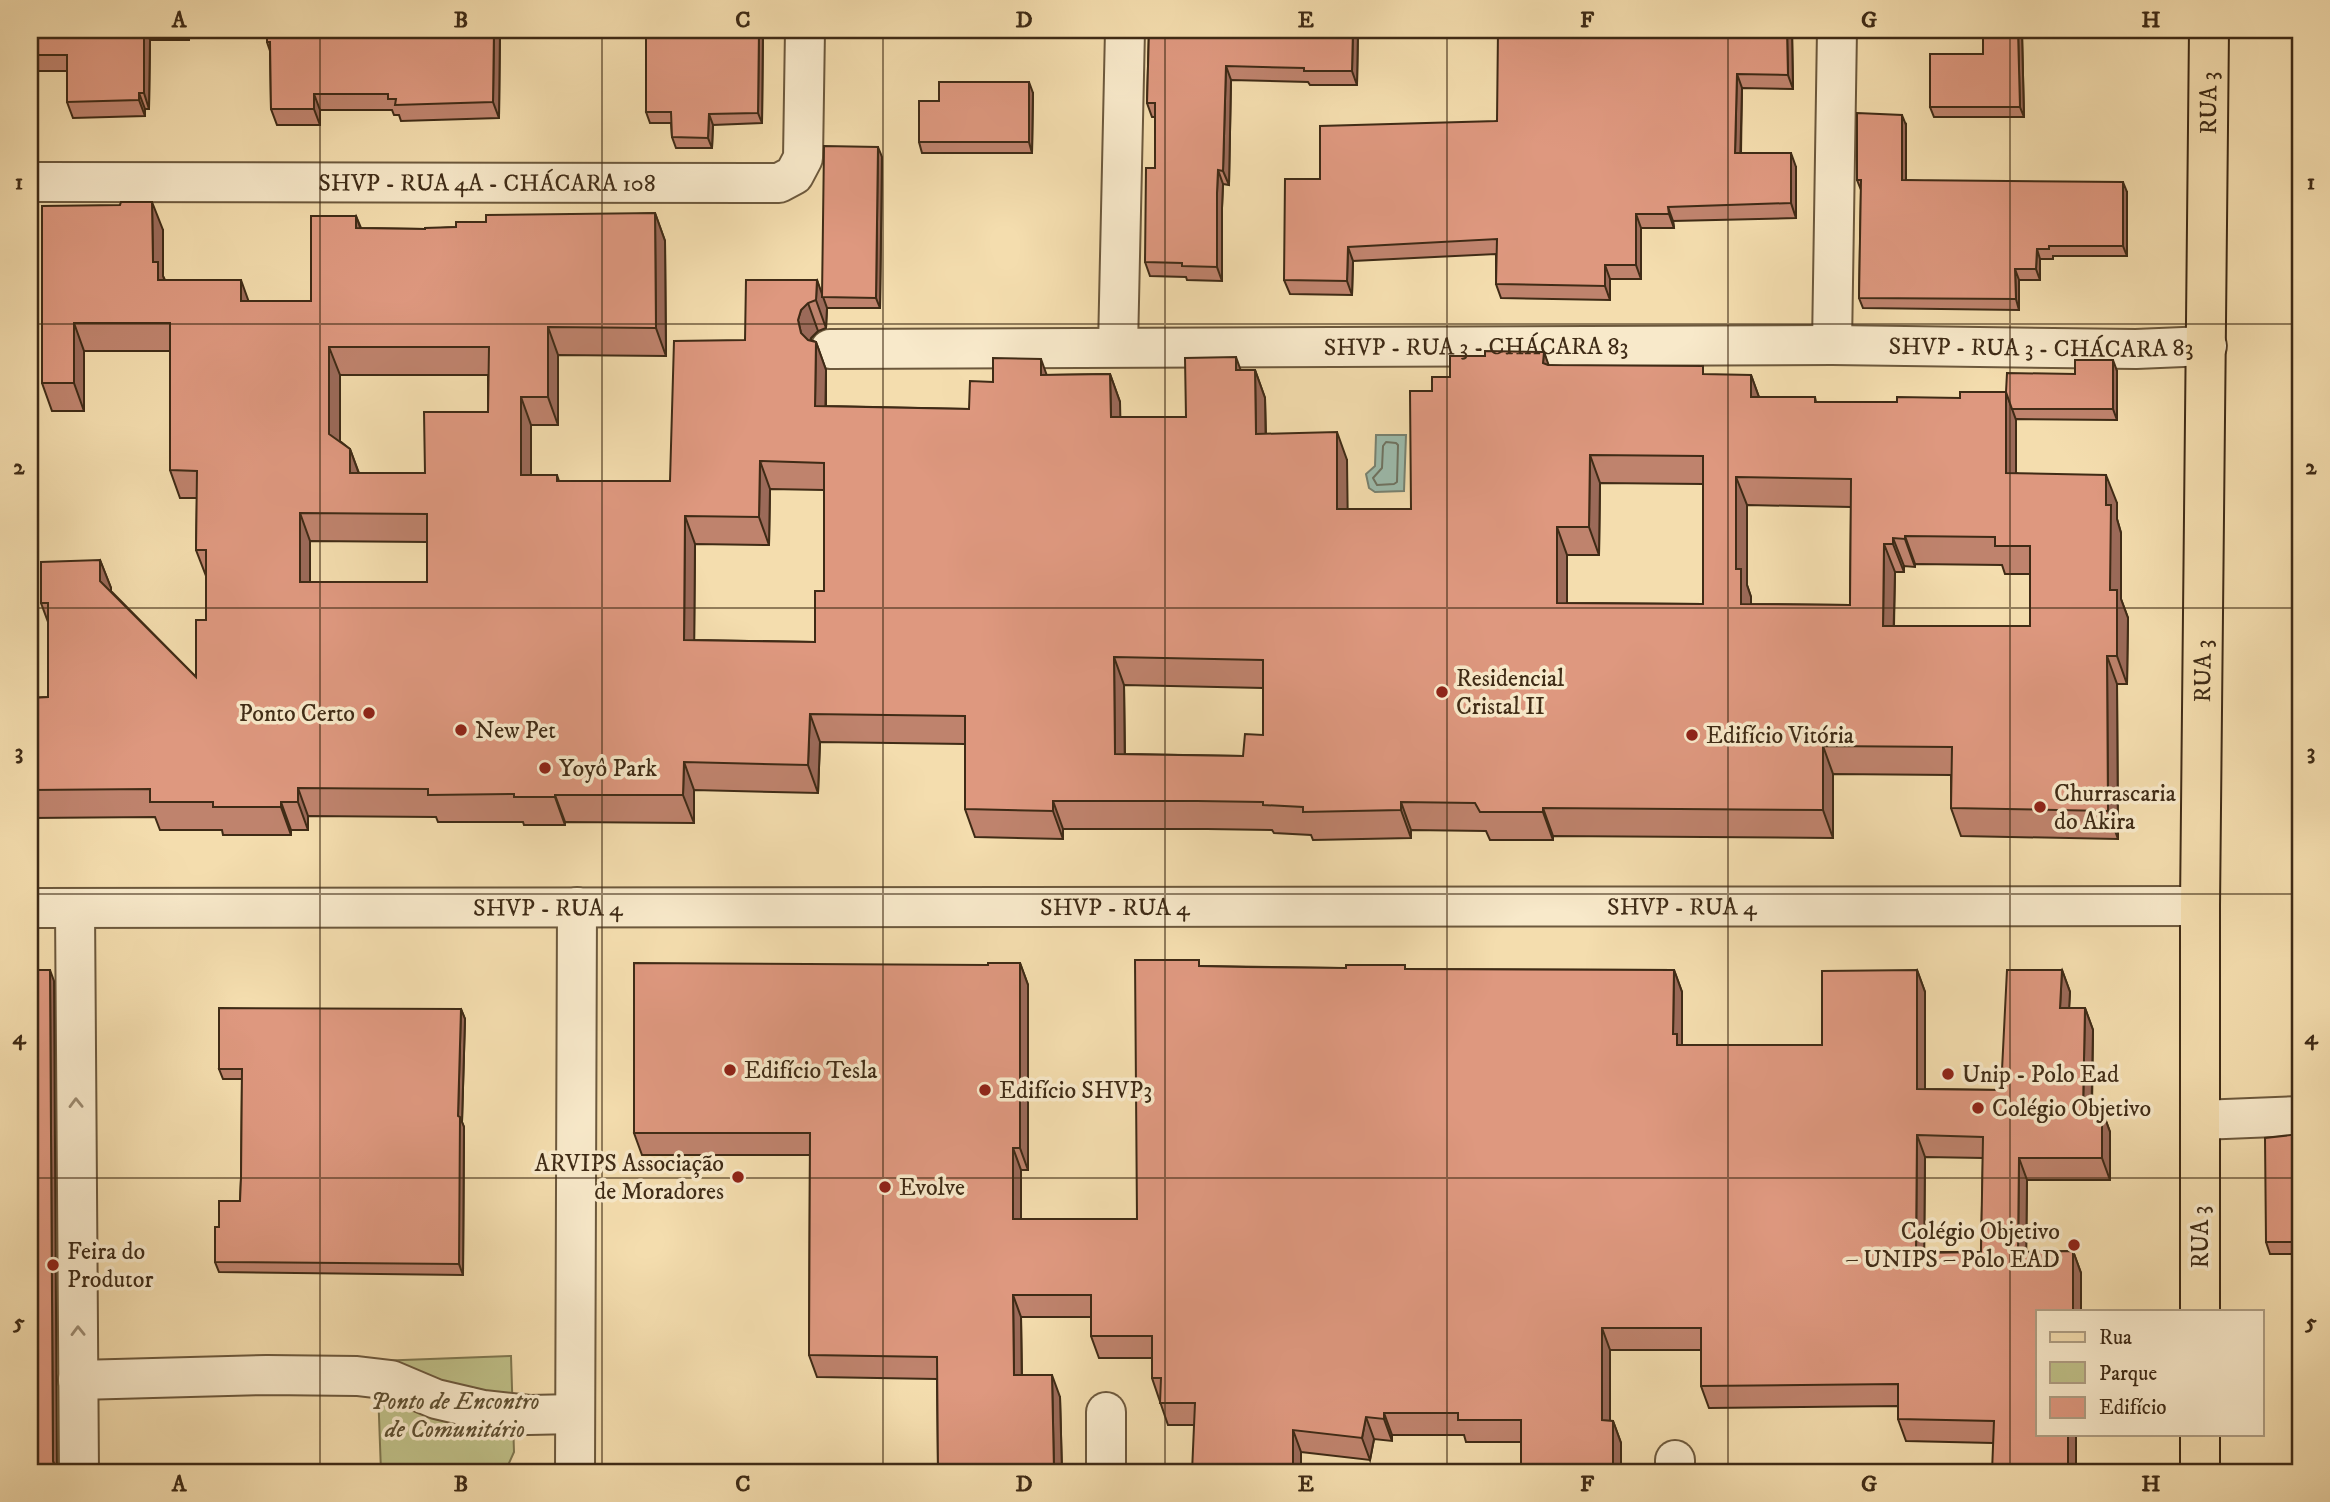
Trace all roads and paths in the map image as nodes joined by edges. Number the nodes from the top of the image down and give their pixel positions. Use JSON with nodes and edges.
{"nodes":[{"id":1,"x":805,"y":30,"type":"edge"},
{"id":2,"x":1125,"y":30,"type":"edge"},
{"id":3,"x":1837,"y":30,"type":"edge"},
{"id":4,"x":2209,"y":30,"type":"edge"},
{"id":5,"x":30,"y":182,"type":"edge"},
{"id":6,"x":1832,"y":345,"type":"junction"},
{"id":7,"x":2207,"y":346,"type":"junction"},
{"id":8,"x":1118,"y":347,"type":"junction"},
{"id":9,"x":830,"y":349,"type":"dead end"},
{"id":10,"x":2200,"y":906,"type":"junction"},
{"id":11,"x":577,"y":907,"type":"junction"},
{"id":12,"x":30,"y":908,"type":"edge"},
{"id":13,"x":75,"y":908,"type":"junction"},
{"id":14,"x":2300,"y":1116,"type":"edge"},
{"id":15,"x":2200,"y":1120,"type":"junction"},
{"id":16,"x":2200,"y":1310,"type":"edge"},
{"id":17,"x":78,"y":1380,"type":"junction"},
{"id":18,"x":1106,"y":1412,"type":"dead end"},
{"id":19,"x":575,"y":1414,"type":"junction"},
{"id":20,"x":2200,"y":1436,"type":"edge"},
{"id":21,"x":79,"y":1472,"type":"edge"},
{"id":22,"x":575,"y":1472,"type":"edge"},
{"id":23,"x":1106,"y":1472,"type":"edge"},
{"id":24,"x":2200,"y":1472,"type":"edge"}],
"edges":[{"from":1,"to":5,"type":"street","name":"SHVP - RUA 4A - CHÁCARA 108"},
{"from":2,"to":8,"type":"street"},
{"from":3,"to":6,"type":"street"},
{"from":4,"to":7,"type":"main road","name":"RUA 3"},
{"from":6,"to":7,"type":"street","name":"SHVP - RUA 3 - CHÁCARA 83"},
{"from":6,"to":8,"type":"street","name":"SHVP - RUA 3 - CHÁCARA 83"},
{"from":7,"to":10,"type":"main road","name":"RUA 3"},
{"from":8,"to":9,"type":"street","name":"SHVP - RUA 3 - CHÁCARA 83"},
{"from":10,"to":11,"type":"street","name":"SHVP - RUA 4"},
{"from":10,"to":15,"type":"main road","name":"RUA 3"},
{"from":11,"to":13,"type":"street","name":"SHVP - RUA 4"},
{"from":11,"to":19,"type":"street"},
{"from":12,"to":13,"type":"street","name":"SHVP - RUA 4"},
{"from":17,"to":13,"type":"street","one_way":true},
{"from":14,"to":15,"type":"street"},
{"from":15,"to":16,"type":"main road","name":"RUA 3"},
{"from":17,"to":19,"type":"street"},
{"from":17,"to":21,"type":"street"},
{"from":18,"to":23,"type":"street"},
{"from":19,"to":22,"type":"street"},
{"from":20,"to":24,"type":"main road"}]}
